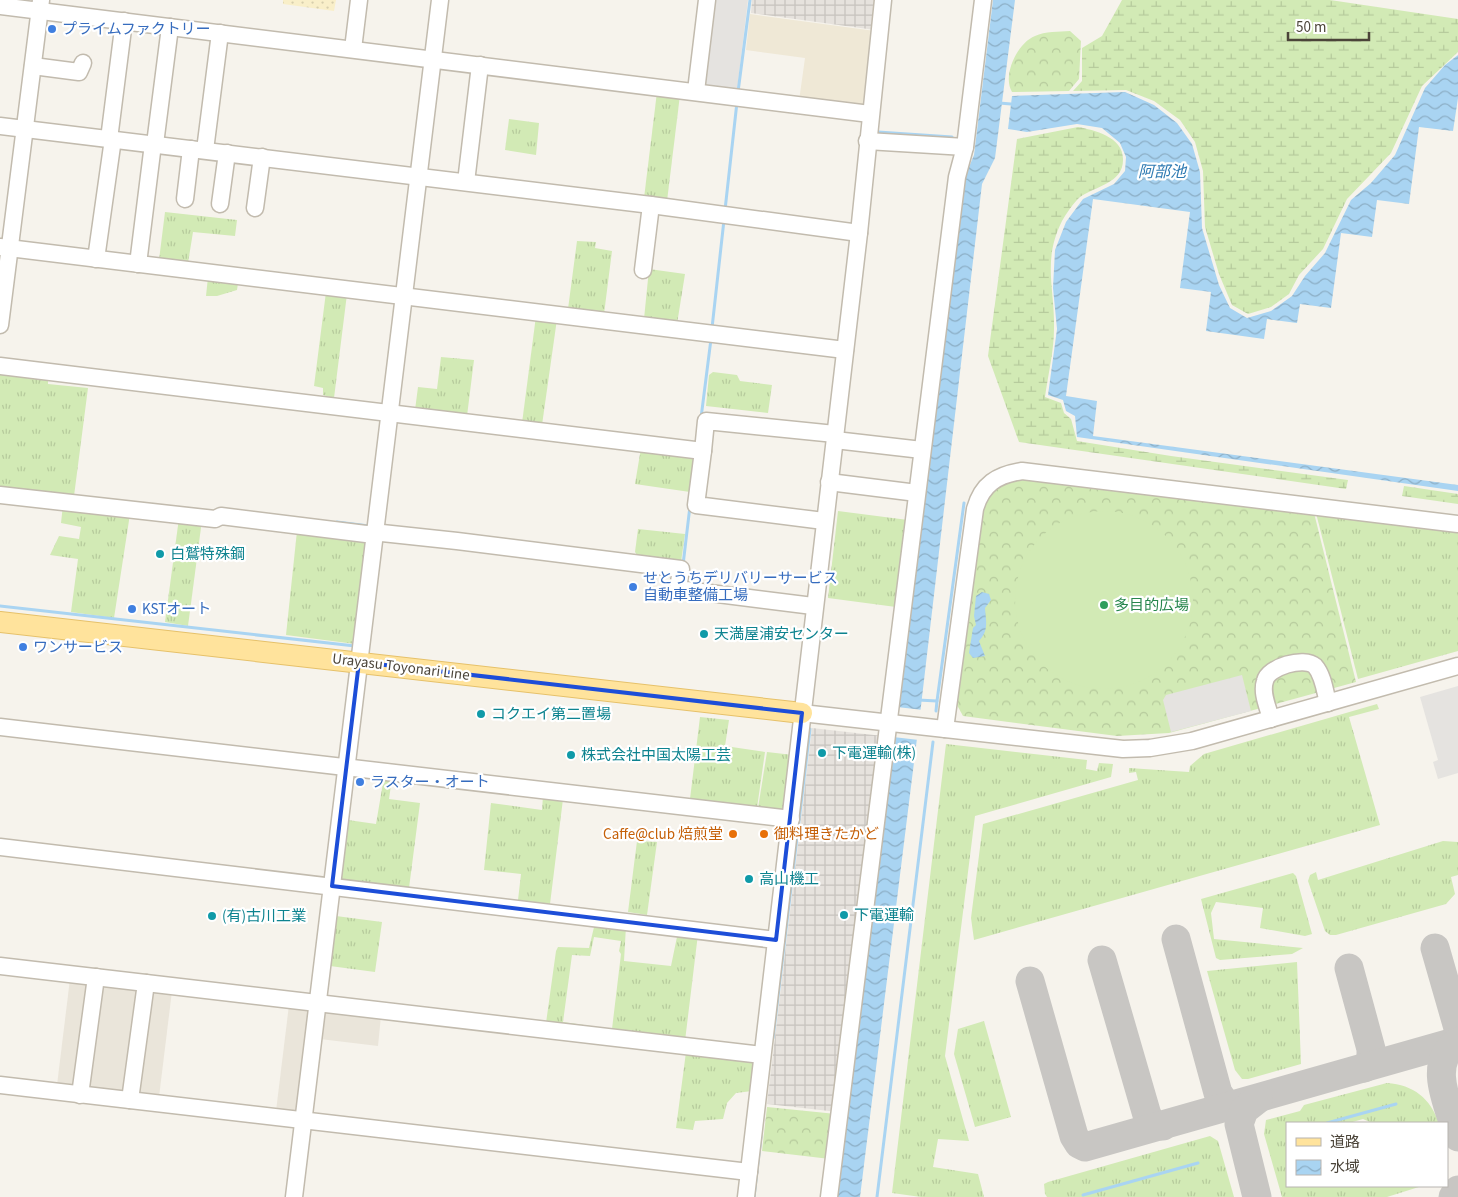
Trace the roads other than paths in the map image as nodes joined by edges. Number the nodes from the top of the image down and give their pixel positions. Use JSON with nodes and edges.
{"nodes":[{"id":1,"x":359,"y":0,"type":"edge"},
{"id":2,"x":440,"y":0,"type":"edge"},
{"id":3,"x":708,"y":0,"type":"edge"},
{"id":4,"x":883,"y":0,"type":"edge"},
{"id":5,"x":983,"y":0,"type":"edge"},
{"id":6,"x":41,"y":5,"type":"edge"},
{"id":7,"x":0,"y":6,"type":"edge"},
{"id":8,"x":124,"y":21,"type":"junction"},
{"id":9,"x":170,"y":27,"type":"junction"},
{"id":10,"x":220,"y":33,"type":"junction"},
{"id":11,"x":353,"y":47,"type":"junction"},
{"id":12,"x":432,"y":59,"type":"junction"},
{"id":13,"x":83,"y":62,"type":"dead end"},
{"id":14,"x":480,"y":65,"type":"junction"},
{"id":15,"x":33,"y":66,"type":"junction"},
{"id":16,"x":696,"y":91,"type":"junction"},
{"id":17,"x":870,"y":114,"type":"junction"},
{"id":18,"x":0,"y":126,"type":"edge"},
{"id":19,"x":26,"y":129,"type":"junction"},
{"id":20,"x":110,"y":137,"type":"junction"},
{"id":21,"x":868,"y":141,"type":"junction"},
{"id":22,"x":155,"y":142,"type":"junction"},
{"id":23,"x":965,"y":147,"type":"junction"},
{"id":24,"x":202,"y":148,"type":"junction"},
{"id":25,"x":227,"y":153,"type":"junction"},
{"id":26,"x":262,"y":157,"type":"junction"},
{"id":27,"x":418,"y":176,"type":"junction"},
{"id":28,"x":466,"y":179,"type":"junction"},
{"id":29,"x":185,"y":199,"type":"dead end"},
{"id":30,"x":220,"y":204,"type":"dead end"},
{"id":31,"x":650,"y":205,"type":"junction"},
{"id":32,"x":255,"y":208,"type":"dead end"},
{"id":33,"x":859,"y":233,"type":"junction"},
{"id":34,"x":5,"y":248,"type":"edge"},
{"id":35,"x":97,"y":256,"type":"junction"},
{"id":36,"x":138,"y":261,"type":"junction"},
{"id":37,"x":643,"y":270,"type":"dead end"},
{"id":38,"x":405,"y":296,"type":"junction"},
{"id":39,"x":0,"y":325,"type":"edge"},
{"id":40,"x":845,"y":350,"type":"junction"},
{"id":41,"x":0,"y":366,"type":"edge"},
{"id":42,"x":390,"y":414,"type":"junction"},
{"id":43,"x":839,"y":439,"type":"junction"},
{"id":44,"x":922,"y":450,"type":"junction"},
{"id":45,"x":703,"y":451,"type":"junction"},
{"id":46,"x":835,"y":483,"type":"junction"},
{"id":47,"x":917,"y":493,"type":"junction"},
{"id":48,"x":0,"y":495,"type":"edge"},
{"id":49,"x":824,"y":522,"type":"junction"},
{"id":50,"x":1458,"y":524,"type":"edge"},
{"id":51,"x":375,"y":533,"type":"junction"},
{"id":52,"x":814,"y":606,"type":"junction"},
{"id":53,"x":0,"y":622,"type":"edge"},
{"id":54,"x":359,"y":662,"type":"junction"},
{"id":55,"x":1458,"y":666,"type":"edge"},
{"id":56,"x":1328,"y":703,"type":"junction"},
{"id":57,"x":802,"y":714,"type":"junction"},
{"id":58,"x":1271,"y":719,"type":"junction"},
{"id":59,"x":890,"y":723,"type":"junction"},
{"id":60,"x":0,"y":727,"type":"edge"},
{"id":61,"x":945,"y":729,"type":"junction"},
{"id":62,"x":345,"y":767,"type":"junction"},
{"id":63,"x":791,"y":819,"type":"junction"},
{"id":64,"x":0,"y":847,"type":"edge"},
{"id":65,"x":332,"y":886,"type":"junction"},
{"id":66,"x":776,"y":940,"type":"junction"},
{"id":67,"x":0,"y":966,"type":"edge"},
{"id":68,"x":96,"y":977,"type":"junction"},
{"id":69,"x":146,"y":983,"type":"junction"},
{"id":70,"x":317,"y":1003,"type":"junction"},
{"id":71,"x":762,"y":1055,"type":"junction"},
{"id":72,"x":0,"y":1085,"type":"edge"},
{"id":73,"x":80,"y":1094,"type":"junction"},
{"id":74,"x":130,"y":1100,"type":"junction"},
{"id":75,"x":303,"y":1120,"type":"junction"},
{"id":76,"x":749,"y":1172,"type":"junction"},
{"id":77,"x":294,"y":1197,"type":"edge"},
{"id":78,"x":746,"y":1197,"type":"edge"},
{"id":79,"x":829,"y":1197,"type":"edge"}],
"edges":[{"from":1,"to":11,"type":"street"},
{"from":2,"to":12,"type":"street"},
{"from":3,"to":16,"type":"street"},
{"from":4,"to":17,"type":"street"},
{"from":5,"to":23,"type":"street"},
{"from":6,"to":7,"type":"street"},
{"from":6,"to":8,"type":"street"},
{"from":6,"to":15,"type":"street"},
{"from":8,"to":9,"type":"street"},
{"from":8,"to":20,"type":"street"},
{"from":9,"to":10,"type":"street"},
{"from":9,"to":22,"type":"street"},
{"from":10,"to":11,"type":"street"},
{"from":10,"to":24,"type":"street"},
{"from":11,"to":12,"type":"street"},
{"from":12,"to":14,"type":"street"},
{"from":12,"to":27,"type":"street"},
{"from":13,"to":15,"type":"street"},
{"from":14,"to":16,"type":"street"},
{"from":14,"to":28,"type":"street"},
{"from":15,"to":19,"type":"street"},
{"from":16,"to":17,"type":"street"},
{"from":17,"to":21,"type":"street"},
{"from":18,"to":19,"type":"street"},
{"from":19,"to":20,"type":"street"},
{"from":19,"to":34,"type":"street"},
{"from":20,"to":22,"type":"street"},
{"from":20,"to":35,"type":"street"},
{"from":21,"to":23,"type":"street"},
{"from":21,"to":33,"type":"street"},
{"from":22,"to":24,"type":"street"},
{"from":22,"to":36,"type":"street"},
{"from":23,"to":44,"type":"street"},
{"from":24,"to":25,"type":"street"},
{"from":24,"to":29,"type":"street"},
{"from":25,"to":26,"type":"street"},
{"from":25,"to":30,"type":"street"},
{"from":26,"to":27,"type":"street"},
{"from":26,"to":32,"type":"street"},
{"from":27,"to":28,"type":"street"},
{"from":27,"to":38,"type":"street"},
{"from":28,"to":31,"type":"street"},
{"from":31,"to":33,"type":"street"},
{"from":31,"to":37,"type":"street"},
{"from":33,"to":40,"type":"street"},
{"from":34,"to":35,"type":"street"},
{"from":34,"to":39,"type":"street"},
{"from":35,"to":36,"type":"street"},
{"from":36,"to":38,"type":"street"},
{"from":38,"to":40,"type":"street"},
{"from":38,"to":42,"type":"street"},
{"from":40,"to":43,"type":"street"},
{"from":41,"to":42,"type":"street"},
{"from":42,"to":45,"type":"street"},
{"from":42,"to":51,"type":"street"},
{"from":43,"to":44,"type":"street"},
{"from":43,"to":45,"type":"street"},
{"from":43,"to":46,"type":"street"},
{"from":44,"to":47,"type":"street"},
{"from":45,"to":49,"type":"street"},
{"from":46,"to":47,"type":"street"},
{"from":46,"to":49,"type":"street"},
{"from":47,"to":59,"type":"street"},
{"from":48,"to":51,"type":"street"},
{"from":49,"to":52,"type":"street"},
{"from":50,"to":61,"type":"street"},
{"from":51,"to":52,"type":"street"},
{"from":51,"to":54,"type":"street"},
{"from":52,"to":57,"type":"street"},
{"from":53,"to":54,"type":"main road","name":"Urayasu Toyonari Line"},
{"from":54,"to":57,"type":"main road","name":"Urayasu Toyonari Line"},
{"from":54,"to":62,"type":"street"},
{"from":55,"to":56,"type":"street"},
{"from":56,"to":58,"type":"street"},
{"from":56,"to":58,"type":"street"},
{"from":57,"to":59,"type":"street"},
{"from":57,"to":63,"type":"street"},
{"from":58,"to":61,"type":"street"},
{"from":59,"to":61,"type":"street"},
{"from":59,"to":79,"type":"street"},
{"from":60,"to":62,"type":"street"},
{"from":62,"to":63,"type":"street"},
{"from":62,"to":65,"type":"street"},
{"from":63,"to":66,"type":"street"},
{"from":64,"to":65,"type":"street"},
{"from":65,"to":66,"type":"street"},
{"from":65,"to":70,"type":"street"},
{"from":66,"to":71,"type":"street"},
{"from":67,"to":68,"type":"street"},
{"from":68,"to":69,"type":"street"},
{"from":68,"to":73,"type":"street"},
{"from":69,"to":70,"type":"street"},
{"from":69,"to":74,"type":"street"},
{"from":70,"to":71,"type":"street"},
{"from":70,"to":75,"type":"street"},
{"from":71,"to":76,"type":"street"},
{"from":72,"to":73,"type":"street"},
{"from":73,"to":74,"type":"street"},
{"from":74,"to":75,"type":"street"},
{"from":75,"to":76,"type":"street"},
{"from":75,"to":77,"type":"street"},
{"from":76,"to":78,"type":"street"}]}
